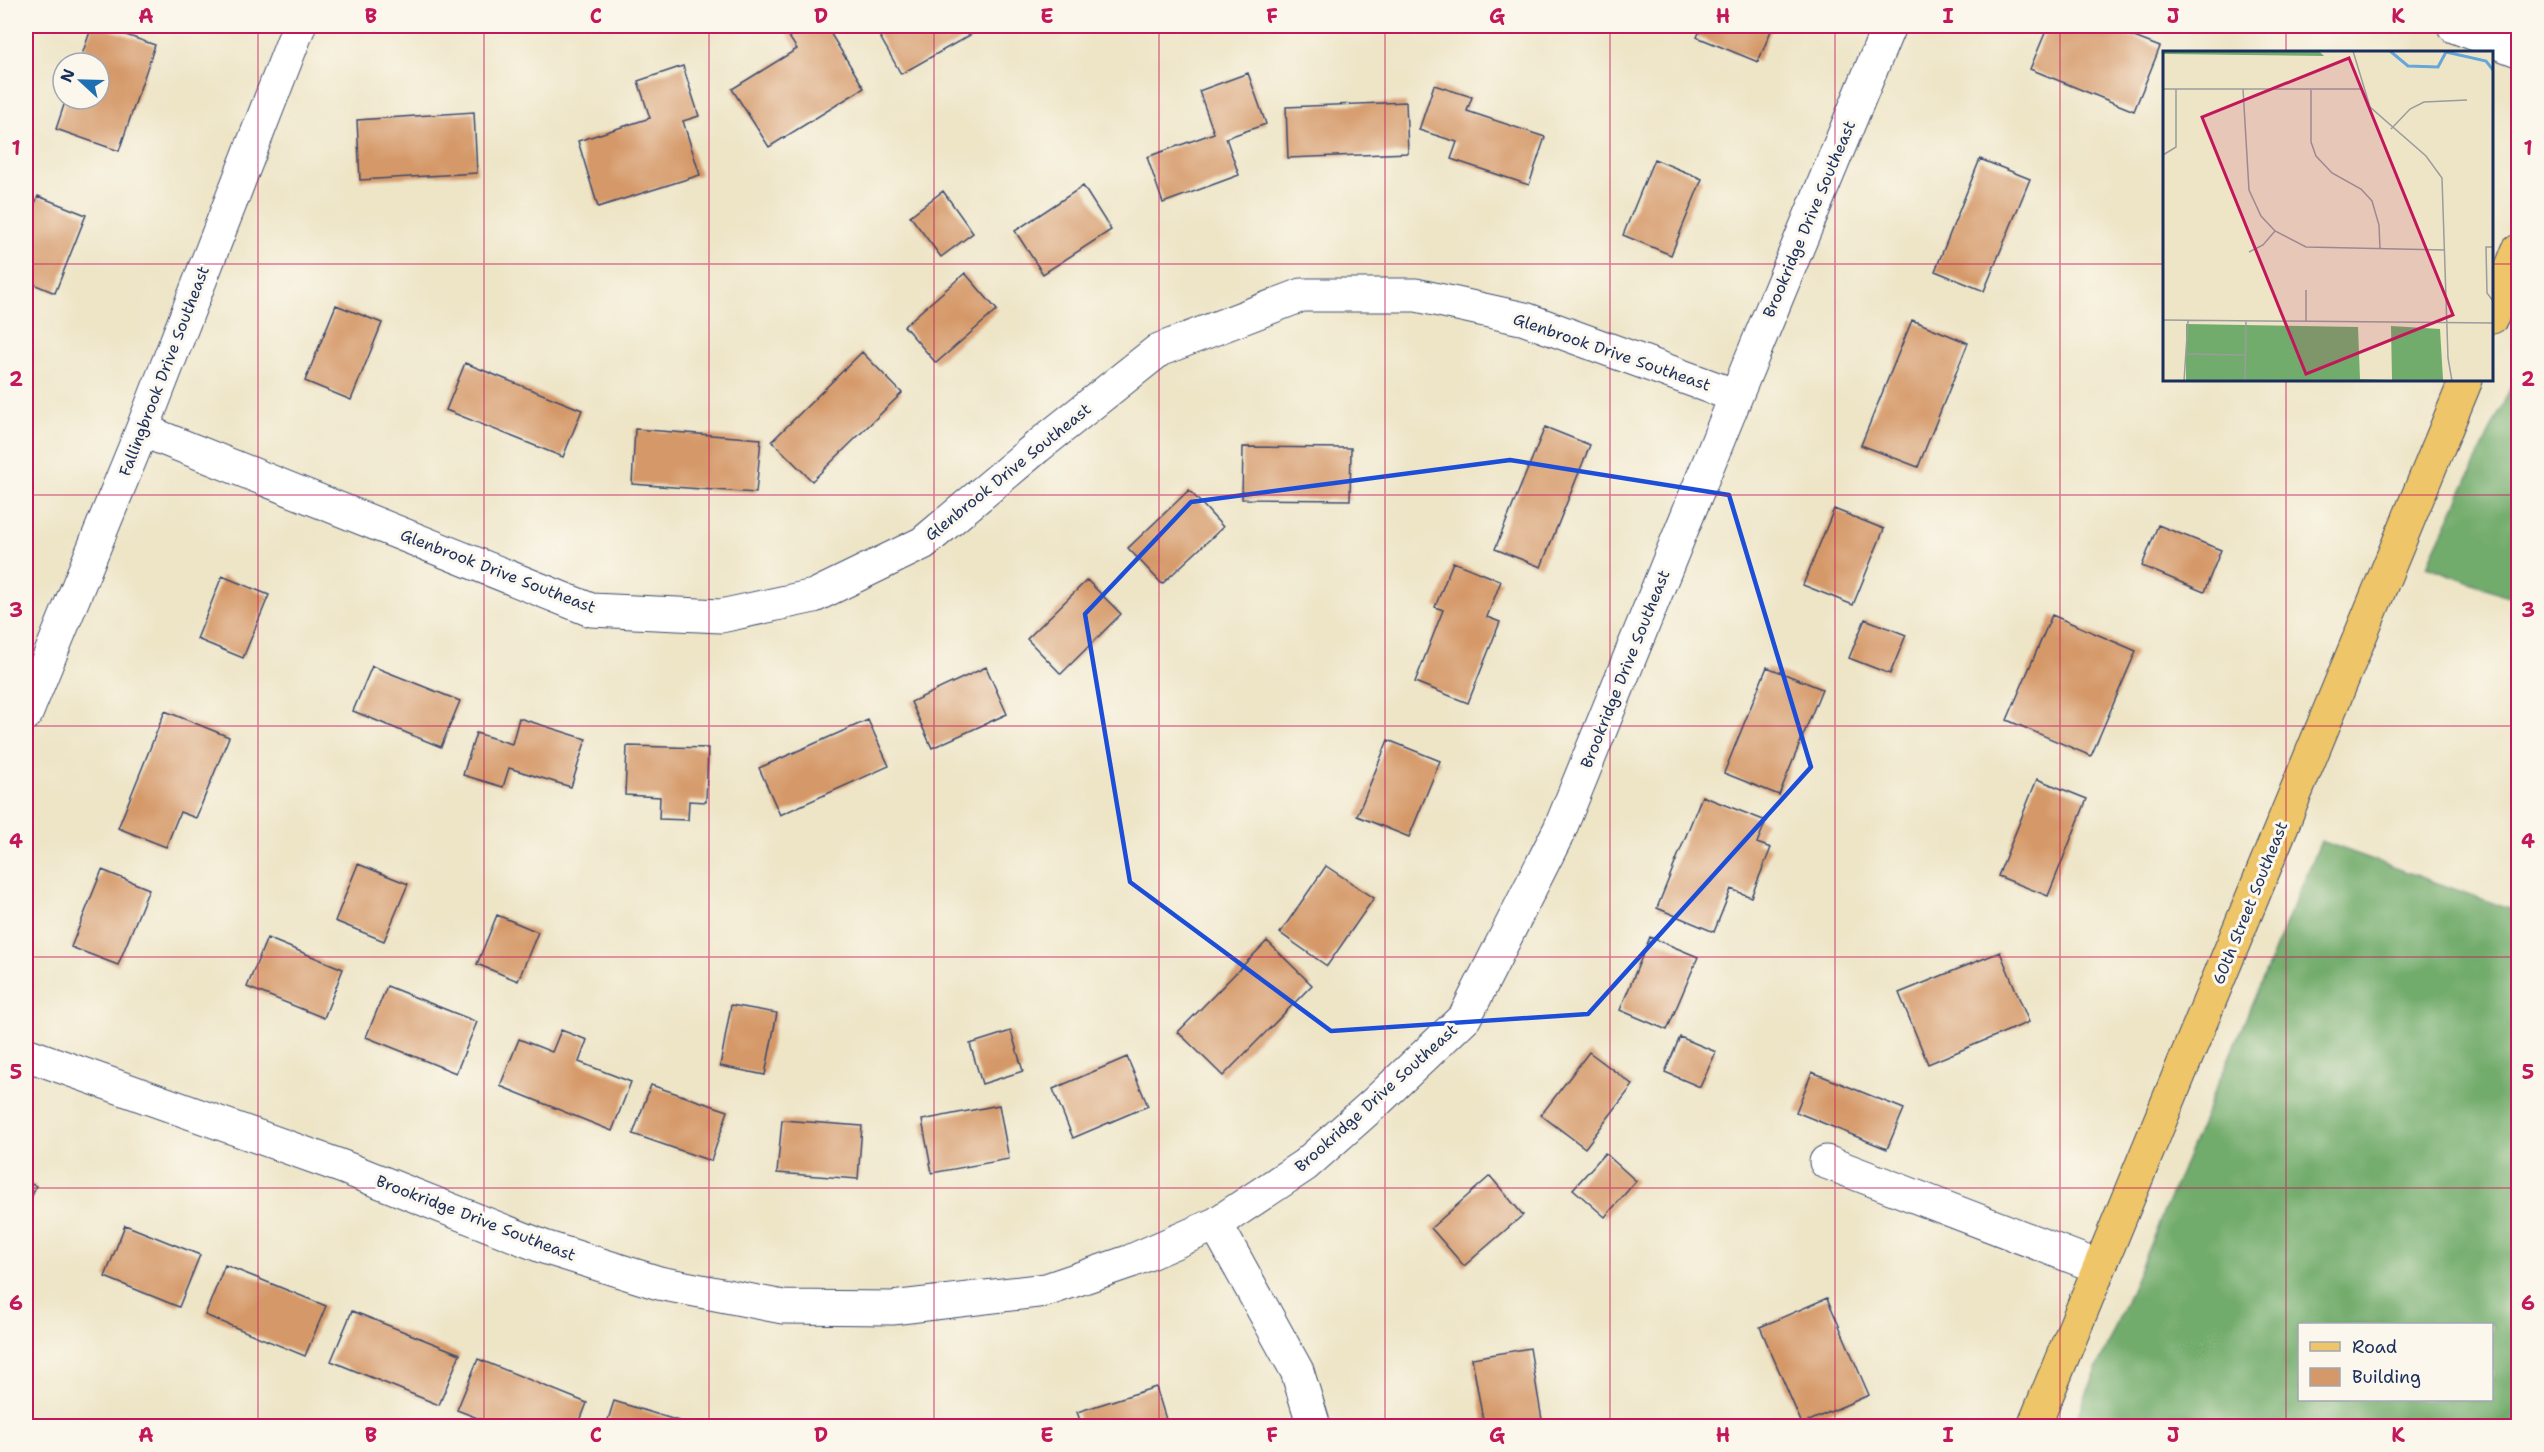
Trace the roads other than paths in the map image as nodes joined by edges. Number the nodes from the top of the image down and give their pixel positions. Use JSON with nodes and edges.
{"nodes":[{"id":1,"x":299,"y":26,"type":"edge"},
{"id":2,"x":1889,"y":26,"type":"edge"},
{"id":3,"x":2454,"y":26,"type":"edge"},
{"id":4,"x":2518,"y":50,"type":"edge"},
{"id":5,"x":2518,"y":251,"type":"edge"},
{"id":6,"x":2493,"y":314,"type":"edge"},
{"id":7,"x":2466,"y":381,"type":"edge"},
{"id":8,"x":1736,"y":396,"type":"junction"},
{"id":9,"x":142,"y":430,"type":"junction"},
{"id":10,"x":26,"y":714,"type":"edge"},
{"id":11,"x":26,"y":1054,"type":"edge"},
{"id":12,"x":1826,"y":1162,"type":"dead end"},
{"id":13,"x":1216,"y":1224,"type":"junction"},
{"id":14,"x":2099,"y":1267,"type":"junction"},
{"id":15,"x":1314,"y":1426,"type":"edge"},
{"id":16,"x":2034,"y":1426,"type":"edge"}],
"edges":[{"from":1,"to":9,"type":"street","name":"Fallingbrook Drive Southeast"},
{"from":2,"to":8,"type":"street","name":"Brookridge Drive Southeast"},
{"from":3,"to":4,"type":"street"},
{"from":5,"to":6,"type":"main road"},
{"from":7,"to":14,"type":"main road","name":"60th Street Southeast"},
{"from":8,"to":9,"type":"street","name":"Glenbrook Drive Southeast"},
{"from":8,"to":13,"type":"street","name":"Brookridge Drive Southeast"},
{"from":9,"to":10,"type":"street","name":"Fallingbrook Drive Southeast"},
{"from":11,"to":13,"type":"street","name":"Brookridge Drive Southeast"},
{"from":12,"to":14,"type":"street"},
{"from":13,"to":15,"type":"street"},
{"from":14,"to":16,"type":"main road","name":"60th Street Southeast"}]}
